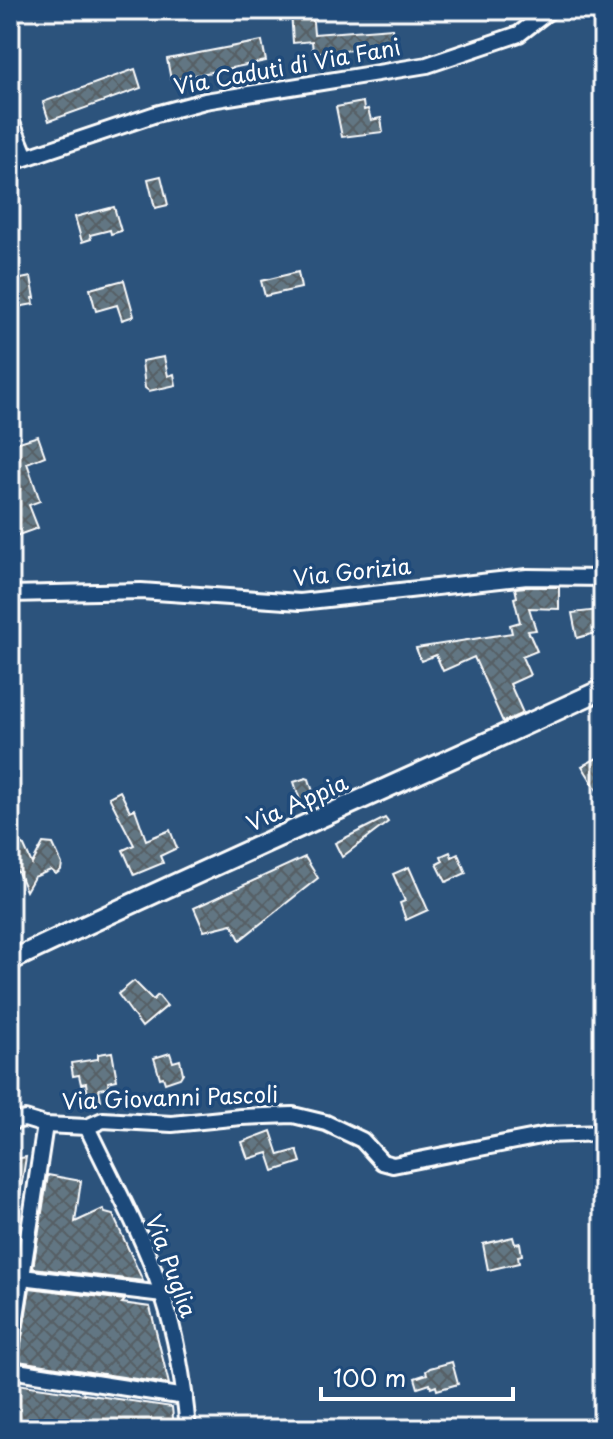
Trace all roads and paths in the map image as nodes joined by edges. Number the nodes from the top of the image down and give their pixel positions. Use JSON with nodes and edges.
{"nodes":[{"id":1,"x":550,"y":10,"type":"edge"},
{"id":2,"x":594,"y":10,"type":"edge"},
{"id":3,"x":603,"y":11,"type":"edge"},
{"id":4,"x":10,"y":118,"type":"edge"},
{"id":5,"x":26,"y":157,"type":"junction"},
{"id":6,"x":10,"y":163,"type":"edge"},
{"id":7,"x":603,"y":578,"type":"edge"},
{"id":8,"x":10,"y":594,"type":"edge"},
{"id":9,"x":603,"y":689,"type":"edge"},
{"id":10,"x":10,"y":961,"type":"edge"},
{"id":11,"x":10,"y":1122,"type":"edge"},
{"id":12,"x":45,"y":1125,"type":"junction"},
{"id":13,"x":87,"y":1127,"type":"junction"},
{"id":14,"x":603,"y":1133,"type":"edge"},
{"id":15,"x":22,"y":1277,"type":"junction"},
{"id":16,"x":163,"y":1294,"type":"junction"},
{"id":17,"x":10,"y":1356,"type":"edge"},
{"id":18,"x":10,"y":1370,"type":"edge"},
{"id":19,"x":185,"y":1397,"type":"junction"},
{"id":20,"x":188,"y":1429,"type":"edge"}],
"edges":[{"from":1,"to":5,"type":"street","name":"Via Caduti di Via Fani"},
{"from":2,"to":3,"type":"street"},
{"from":4,"to":5,"type":"street"},
{"from":5,"to":6,"type":"street","name":"Via Caduti di Via Fani"},
{"from":7,"to":8,"type":"street","name":"Via Gorizia"},
{"from":9,"to":10,"type":"main road","name":"Via Appia"},
{"from":11,"to":12,"type":"street","name":"Via Giovanni Pascoli"},
{"from":12,"to":13,"type":"street","name":"Via Giovanni Pascoli"},
{"from":12,"to":15,"type":"street"},
{"from":13,"to":14,"type":"street","name":"Via Giovanni Pascoli"},
{"from":13,"to":16,"type":"street","name":"Via Puglia"},
{"from":15,"to":16,"type":"street"},
{"from":15,"to":17,"type":"street"},
{"from":16,"to":19,"type":"street","name":"Via Puglia"},
{"from":18,"to":19,"type":"street"},
{"from":19,"to":20,"type":"street","name":"Via Puglia"}]}
